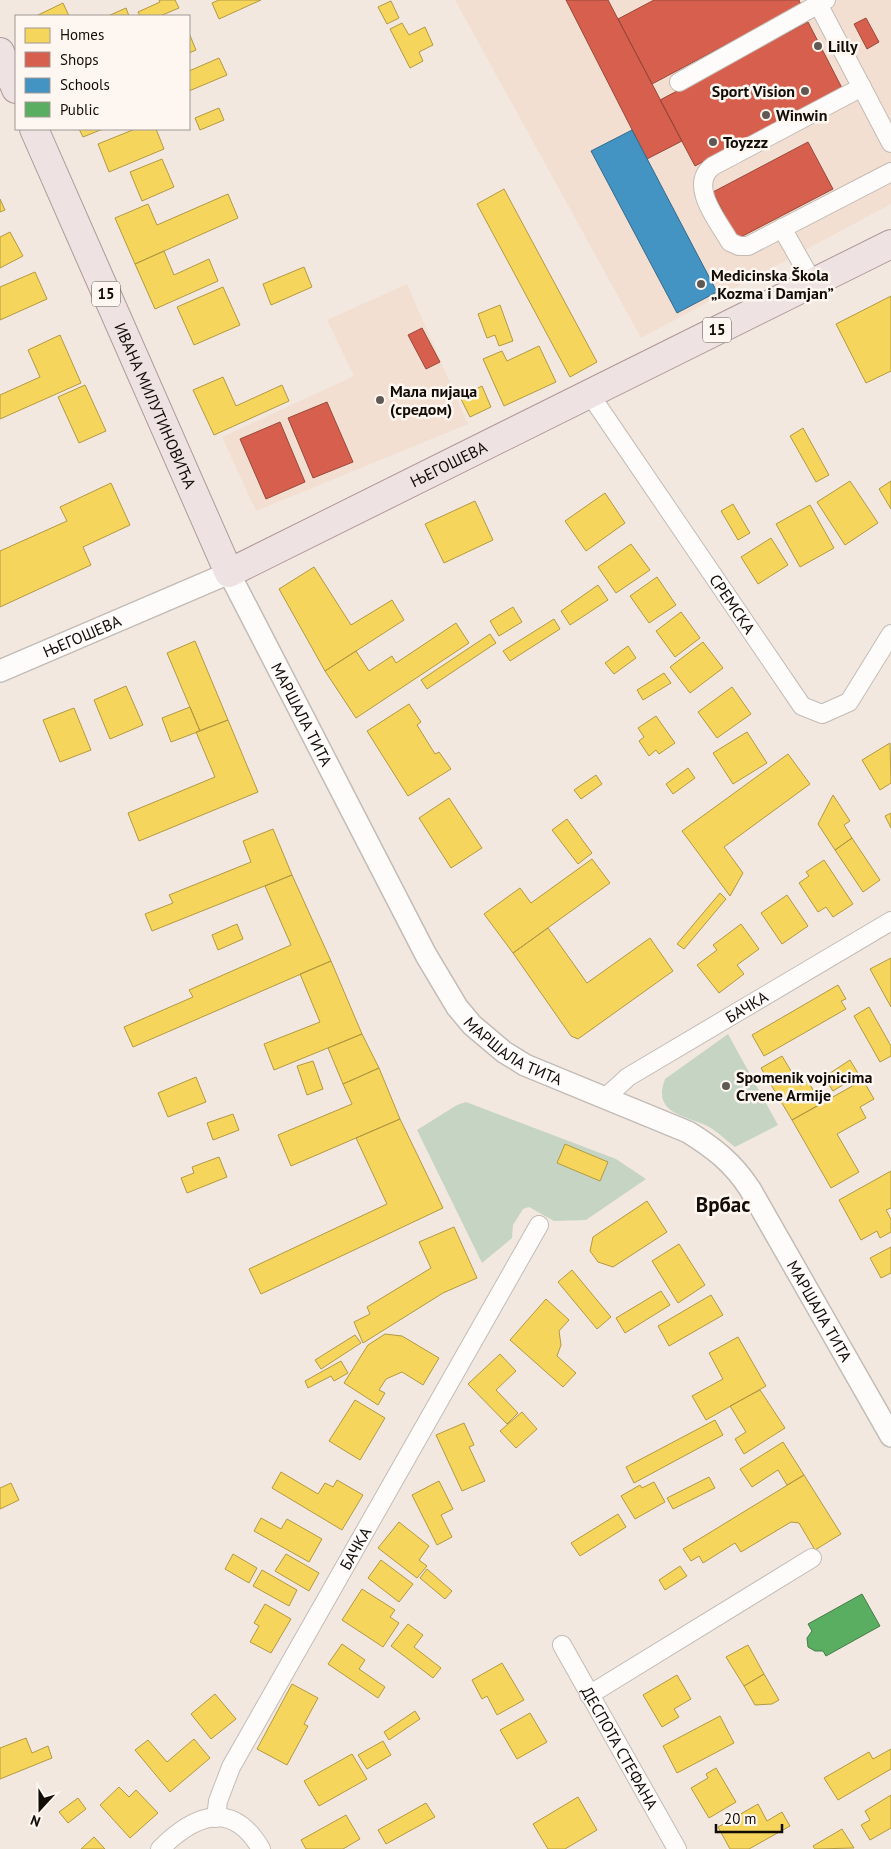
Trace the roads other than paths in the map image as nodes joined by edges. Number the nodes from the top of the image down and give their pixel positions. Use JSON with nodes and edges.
{"nodes":[{"id":1,"x":820,"y":1,"type":"edge"},
{"id":2,"x":0,"y":52,"type":"edge"},
{"id":3,"x":679,"y":82,"type":"dead end"},
{"id":4,"x":15,"y":87,"type":"edge"},
{"id":5,"x":862,"y":87,"type":"junction"},
{"id":6,"x":34,"y":130,"type":"edge"},
{"id":7,"x":891,"y":142,"type":"edge"},
{"id":8,"x":891,"y":172,"type":"edge"},
{"id":9,"x":782,"y":228,"type":"junction"},
{"id":10,"x":891,"y":244,"type":"edge"},
{"id":11,"x":813,"y":283,"type":"junction"},
{"id":12,"x":589,"y":393,"type":"junction"},
{"id":13,"x":229,"y":573,"type":"junction"},
{"id":14,"x":891,"y":634,"type":"edge"},
{"id":15,"x":0,"y":672,"type":"edge"},
{"id":16,"x":891,"y":921,"type":"edge"},
{"id":17,"x":605,"y":1098,"type":"junction"},
{"id":18,"x":539,"y":1225,"type":"dead end"},
{"id":19,"x":891,"y":1436,"type":"edge"},
{"id":20,"x":812,"y":1558,"type":"dead end"},
{"id":21,"x":562,"y":1644,"type":"dead end"},
{"id":22,"x":589,"y":1695,"type":"junction"},
{"id":23,"x":216,"y":1818,"type":"junction"},
{"id":24,"x":160,"y":1849,"type":"edge"},
{"id":25,"x":261,"y":1849,"type":"edge"},
{"id":26,"x":677,"y":1849,"type":"edge"}],
"edges":[{"from":1,"to":3,"type":"street"},
{"from":1,"to":5,"type":"street"},
{"from":2,"to":4,"type":"main road"},
{"from":5,"to":7,"type":"street"},
{"from":5,"to":9,"type":"street"},
{"from":6,"to":13,"type":"main road","name":"ИВАНА МИЛУТИНОВИЋА","number":"15"},
{"from":8,"to":9,"type":"street"},
{"from":9,"to":11,"type":"street"},
{"from":10,"to":11,"type":"main road","name":"ЊЕГОШЕВА","number":"15"},
{"from":11,"to":12,"type":"main road","name":"ЊЕГОШЕВА","number":"15"},
{"from":12,"to":13,"type":"main road","name":"ЊЕГОШЕВА","number":"15"},
{"from":12,"to":14,"type":"street","name":"СРЕМСКА"},
{"from":13,"to":15,"type":"street","name":"ЊЕГОШЕВА"},
{"from":13,"to":17,"type":"street","name":"МАРШАЛА ТИТА"},
{"from":16,"to":17,"type":"street","name":"БАЧКА"},
{"from":17,"to":19,"type":"street","name":"МАРШАЛА ТИТА"},
{"from":18,"to":23,"type":"street","name":"БАЧКА"},
{"from":20,"to":22,"type":"street"},
{"from":21,"to":22,"type":"street","name":"ДЕСПОТА СТЕФАНА"},
{"from":22,"to":26,"type":"street","name":"ДЕСПОТА СТЕФАНА"},
{"from":23,"to":24,"type":"street"},
{"from":23,"to":25,"type":"street"}]}
